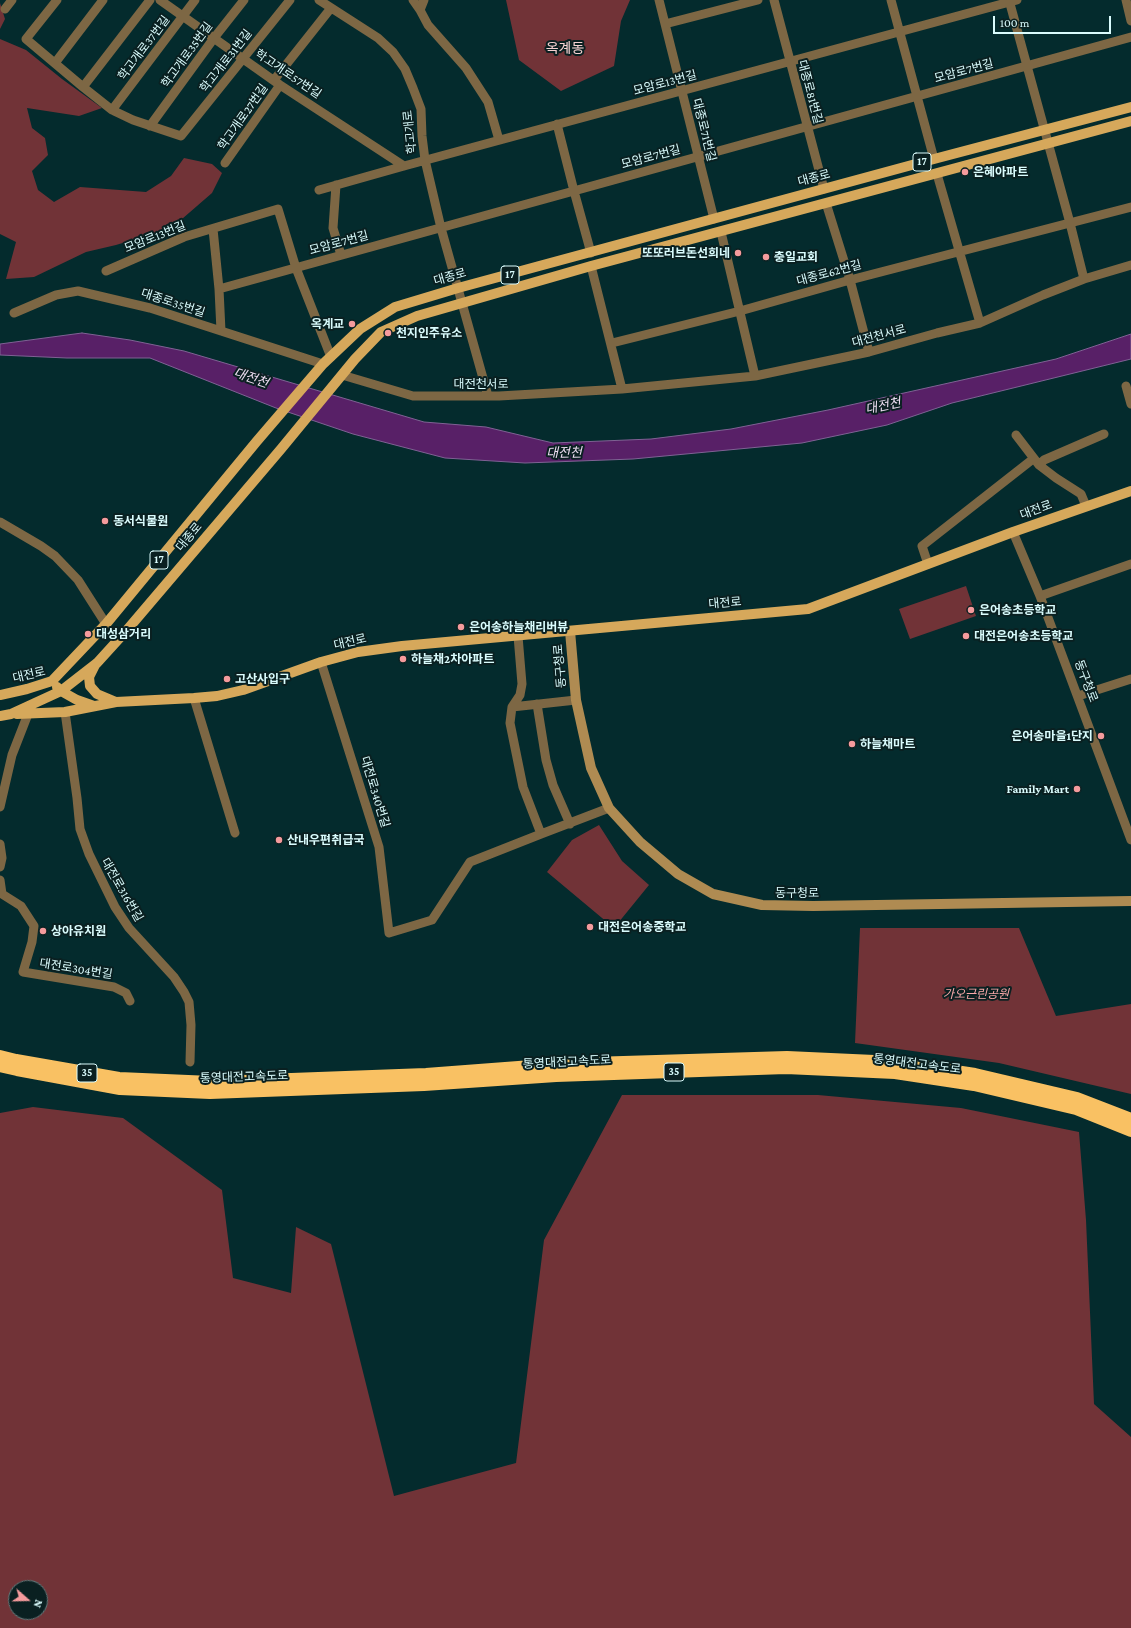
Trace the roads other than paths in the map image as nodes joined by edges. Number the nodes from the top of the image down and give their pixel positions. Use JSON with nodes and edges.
{"nodes":[{"id":1,"x":12,"y":0,"type":"edge"},
{"id":2,"x":57,"y":0,"type":"edge"},
{"id":3,"x":103,"y":0,"type":"edge"},
{"id":4,"x":150,"y":0,"type":"edge"},
{"id":5,"x":160,"y":0,"type":"edge"},
{"id":6,"x":195,"y":0,"type":"edge"},
{"id":7,"x":244,"y":0,"type":"edge"},
{"id":8,"x":290,"y":0,"type":"edge"},
{"id":9,"x":319,"y":0,"type":"edge"},
{"id":10,"x":413,"y":0,"type":"edge"},
{"id":11,"x":424,"y":0,"type":"edge"},
{"id":12,"x":659,"y":0,"type":"edge"},
{"id":13,"x":758,"y":0,"type":"edge"},
{"id":14,"x":774,"y":0,"type":"edge"},
{"id":15,"x":891,"y":0,"type":"edge"},
{"id":16,"x":1126,"y":0,"type":"edge"},
{"id":17,"x":1012,"y":1,"type":"edge"},
{"id":18,"x":331,"y":8,"type":"junction"},
{"id":19,"x":5,"y":9,"type":"dead end"},
{"id":20,"x":420,"y":10,"type":"junction"},
{"id":21,"x":183,"y":16,"type":"junction"},
{"id":22,"x":1131,"y":21,"type":"edge"},
{"id":23,"x":665,"y":24,"type":"junction"},
{"id":24,"x":900,"y":32,"type":"junction"},
{"id":25,"x":1131,"y":37,"type":"edge"},
{"id":26,"x":214,"y":38,"type":"junction"},
{"id":27,"x":243,"y":59,"type":"junction"},
{"id":28,"x":790,"y":61,"type":"junction"},
{"id":29,"x":55,"y":64,"type":"junction"},
{"id":30,"x":1026,"y":66,"type":"junction"},
{"id":31,"x":277,"y":82,"type":"junction"},
{"id":32,"x":82,"y":87,"type":"junction"},
{"id":33,"x":682,"y":91,"type":"junction"},
{"id":34,"x":917,"y":96,"type":"junction"},
{"id":35,"x":1131,"y":108,"type":"edge"},
{"id":36,"x":112,"y":110,"type":"junction"},
{"id":37,"x":1131,"y":122,"type":"edge"},
{"id":38,"x":557,"y":124,"type":"junction"},
{"id":39,"x":150,"y":126,"type":"junction"},
{"id":40,"x":807,"y":127,"type":"junction"},
{"id":41,"x":1045,"y":130,"type":"junction"},
{"id":42,"x":499,"y":140,"type":"junction"},
{"id":43,"x":1048,"y":145,"type":"junction"},
{"id":44,"x":699,"y":157,"type":"junction"},
{"id":45,"x":934,"y":159,"type":"junction"},
{"id":46,"x":425,"y":160,"type":"junction"},
{"id":47,"x":225,"y":163,"type":"dead end"},
{"id":48,"x":404,"y":166,"type":"junction"},
{"id":49,"x":937,"y":174,"type":"junction"},
{"id":50,"x":336,"y":185,"type":"junction"},
{"id":51,"x":824,"y":189,"type":"junction"},
{"id":52,"x":319,"y":190,"type":"dead end"},
{"id":53,"x":574,"y":191,"type":"junction"},
{"id":54,"x":826,"y":203,"type":"junction"},
{"id":55,"x":1131,"y":207,"type":"edge"},
{"id":56,"x":714,"y":219,"type":"junction"},
{"id":57,"x":1070,"y":223,"type":"junction"},
{"id":58,"x":441,"y":228,"type":"junction"},
{"id":59,"x":213,"y":229,"type":"junction"},
{"id":60,"x":721,"y":232,"type":"junction"},
{"id":61,"x":959,"y":252,"type":"junction"},
{"id":62,"x":591,"y":253,"type":"junction"},
{"id":63,"x":341,"y":255,"type":"junction"},
{"id":64,"x":1131,"y":265,"type":"edge"},
{"id":65,"x":591,"y":266,"type":"junction"},
{"id":66,"x":296,"y":268,"type":"junction"},
{"id":67,"x":106,"y":271,"type":"dead end"},
{"id":68,"x":1084,"y":279,"type":"junction"},
{"id":69,"x":850,"y":280,"type":"junction"},
{"id":70,"x":458,"y":288,"type":"junction"},
{"id":71,"x":219,"y":289,"type":"junction"},
{"id":72,"x":462,"y":303,"type":"junction"},
{"id":73,"x":740,"y":311,"type":"junction"},
{"id":74,"x":14,"y":313,"type":"dead end"},
{"id":75,"x":980,"y":323,"type":"junction"},
{"id":76,"x":220,"y":331,"type":"junction"},
{"id":77,"x":612,"y":343,"type":"junction"},
{"id":78,"x":869,"y":352,"type":"junction"},
{"id":79,"x":327,"y":361,"type":"junction"},
{"id":80,"x":342,"y":376,"type":"junction"},
{"id":81,"x":755,"y":376,"type":"junction"},
{"id":82,"x":1126,"y":386,"type":"dead end"},
{"id":83,"x":622,"y":389,"type":"junction"},
{"id":84,"x":488,"y":396,"type":"junction"},
{"id":85,"x":1131,"y":404,"type":"edge"},
{"id":86,"x":1104,"y":434,"type":"dead end"},
{"id":87,"x":1016,"y":435,"type":"dead end"},
{"id":88,"x":1036,"y":462,"type":"junction"},
{"id":89,"x":1131,"y":491,"type":"edge"},
{"id":90,"x":1086,"y":506,"type":"junction"},
{"id":91,"x":0,"y":522,"type":"edge"},
{"id":92,"x":1013,"y":532,"type":"junction"},
{"id":93,"x":928,"y":564,"type":"junction"},
{"id":94,"x":1131,"y":564,"type":"edge"},
{"id":95,"x":1040,"y":596,"type":"junction"},
{"id":96,"x":106,"y":624,"type":"junction"},
{"id":97,"x":570,"y":631,"type":"junction"},
{"id":98,"x":518,"y":636,"type":"junction"},
{"id":99,"x":321,"y":662,"type":"junction"},
{"id":100,"x":97,"y":663,"type":"junction"},
{"id":101,"x":1131,"y":679,"type":"edge"},
{"id":102,"x":52,"y":681,"type":"junction"},
{"id":103,"x":60,"y":691,"type":"junction"},
{"id":104,"x":0,"y":695,"type":"edge"},
{"id":105,"x":1078,"y":696,"type":"junction"},
{"id":106,"x":194,"y":698,"type":"junction"},
{"id":107,"x":576,"y":700,"type":"junction"},
{"id":108,"x":116,"y":702,"type":"junction"},
{"id":109,"x":537,"y":704,"type":"junction"},
{"id":110,"x":95,"y":706,"type":"junction"},
{"id":111,"x":512,"y":707,"type":"junction"},
{"id":112,"x":65,"y":712,"type":"junction"},
{"id":113,"x":11,"y":714,"type":"junction"},
{"id":114,"x":28,"y":714,"type":"junction"},
{"id":115,"x":0,"y":716,"type":"edge"},
{"id":116,"x":0,"y":807,"type":"edge"},
{"id":117,"x":609,"y":808,"type":"junction"},
{"id":118,"x":570,"y":824,"type":"junction"},
{"id":119,"x":235,"y":833,"type":"dead end"},
{"id":120,"x":541,"y":834,"type":"junction"},
{"id":121,"x":1131,"y":840,"type":"edge"},
{"id":122,"x":0,"y":844,"type":"edge"},
{"id":123,"x":0,"y":867,"type":"edge"},
{"id":124,"x":0,"y":880,"type":"edge"},
{"id":125,"x":1131,"y":901,"type":"edge"},
{"id":126,"x":130,"y":1001,"type":"dead end"},
{"id":127,"x":0,"y":1056,"type":"edge"},
{"id":128,"x":190,"y":1062,"type":"dead end"},
{"id":129,"x":0,"y":1066,"type":"edge"},
{"id":130,"x":174,"y":1087,"type":"junction"},
{"id":131,"x":210,"y":1088,"type":"junction"},
{"id":132,"x":1131,"y":1119,"type":"edge"},
{"id":133,"x":1131,"y":1131,"type":"edge"}],
"edges":[{"from":1,"to":19,"type":"street"},
{"from":2,"to":29,"type":"street"},
{"from":3,"to":29,"type":"street"},
{"from":4,"to":32,"type":"street"},
{"from":5,"to":21,"type":"street","name":"학고개로57번길"},
{"from":6,"to":21,"type":"street","name":"학고개로37번길"},
{"from":7,"to":26,"type":"street","name":"학고개로35번길"},
{"from":8,"to":27,"type":"street","name":"학고개로31번길"},
{"from":9,"to":18,"type":"street","name":"학고개로"},
{"from":10,"to":20,"type":"street"},
{"from":11,"to":20,"type":"street"},
{"from":12,"to":23,"type":"street","name":"대종로71번길"},
{"from":13,"to":23,"type":"street"},
{"from":14,"to":28,"type":"street","name":"대종로81번길"},
{"from":15,"to":24,"type":"street"},
{"from":16,"to":22,"type":"street"},
{"from":17,"to":24,"type":"street","name":"모암로13번길"},
{"from":17,"to":30,"type":"street"},
{"from":18,"to":31,"type":"street","name":"학고개로27번길"},
{"from":18,"to":46,"type":"street","name":"학고개로"},
{"from":20,"to":42,"type":"street"},
{"from":21,"to":26,"type":"street","name":"학고개로57번길"},
{"from":21,"to":36,"type":"street","name":"학고개로37번길"},
{"from":23,"to":33,"type":"street","name":"대종로71번길"},
{"from":24,"to":28,"type":"street","name":"모암로13번길"},
{"from":24,"to":34,"type":"street"},
{"from":25,"to":30,"type":"street","name":"모암로7번길"},
{"from":26,"to":27,"type":"street","name":"학고개로57번길"},
{"from":26,"to":39,"type":"street","name":"학고개로35번길"},
{"from":27,"to":31,"type":"street","name":"학고개로57번길"},
{"from":27,"to":39,"type":"street","name":"학고개로31번길"},
{"from":28,"to":33,"type":"street","name":"모암로13번길"},
{"from":28,"to":40,"type":"street","name":"대종로81번길"},
{"from":29,"to":32,"type":"street"},
{"from":30,"to":34,"type":"street","name":"모암로7번길"},
{"from":30,"to":41,"type":"street"},
{"from":31,"to":47,"type":"street","name":"학고개로27번길"},
{"from":31,"to":48,"type":"street","name":"학고개로57번길"},
{"from":32,"to":36,"type":"street"},
{"from":33,"to":38,"type":"street","name":"모암로13번길"},
{"from":33,"to":44,"type":"street","name":"대종로71번길"},
{"from":34,"to":40,"type":"street","name":"모암로7번길"},
{"from":34,"to":45,"type":"street"},
{"from":35,"to":41,"type":"main road","name":"대종로","number":"17"},
{"from":36,"to":39,"type":"street"},
{"from":37,"to":43,"type":"main road","number":"17"},
{"from":38,"to":42,"type":"street","name":"모암로13번길"},
{"from":38,"to":53,"type":"street"},
{"from":40,"to":44,"type":"street","name":"모암로7번길"},
{"from":40,"to":51,"type":"street","name":"대종로81번길"},
{"from":41,"to":43,"type":"street"},
{"from":41,"to":45,"type":"main road","name":"대종로","number":"17"},
{"from":42,"to":46,"type":"street","name":"모암로13번길"},
{"from":43,"to":49,"type":"main road","number":"17"},
{"from":43,"to":57,"type":"street"},
{"from":44,"to":53,"type":"street","name":"모암로7번길"},
{"from":44,"to":56,"type":"street","name":"대종로71번길"},
{"from":45,"to":51,"type":"main road","name":"대종로","number":"17"},
{"from":46,"to":48,"type":"street","name":"모암로13번길"},
{"from":46,"to":58,"type":"street","name":"학고개로"},
{"from":48,"to":50,"type":"street","name":"모암로13번길"},
{"from":49,"to":54,"type":"main road","number":"17"},
{"from":49,"to":61,"type":"street"},
{"from":50,"to":52,"type":"street","name":"모암로13번길"},
{"from":50,"to":63,"type":"street"},
{"from":51,"to":56,"type":"main road","name":"대종로","number":"17"},
{"from":53,"to":58,"type":"street","name":"모암로7번길"},
{"from":53,"to":62,"type":"street"},
{"from":54,"to":60,"type":"main road","number":"17"},
{"from":54,"to":69,"type":"street"},
{"from":55,"to":57,"type":"street","name":"대종로62번길"},
{"from":56,"to":62,"type":"main road","name":"대종로","number":"17"},
{"from":57,"to":61,"type":"street","name":"대종로62번길"},
{"from":57,"to":68,"type":"street"},
{"from":58,"to":63,"type":"street","name":"모암로7번길"},
{"from":58,"to":70,"type":"street","name":"학고개로"},
{"from":59,"to":66,"type":"street","name":"모암로13번길"},
{"from":59,"to":67,"type":"street","name":"모암로13번길"},
{"from":59,"to":71,"type":"street"},
{"from":60,"to":65,"type":"main road","number":"17"},
{"from":60,"to":73,"type":"street"},
{"from":61,"to":69,"type":"street","name":"대종로62번길"},
{"from":61,"to":75,"type":"street"},
{"from":62,"to":70,"type":"main road","name":"대종로","number":"17"},
{"from":63,"to":66,"type":"street","name":"모암로7번길"},
{"from":64,"to":68,"type":"street","name":"대전천서로"},
{"from":65,"to":72,"type":"main road","number":"17"},
{"from":65,"to":77,"type":"street"},
{"from":66,"to":71,"type":"street","name":"모암로7번길"},
{"from":66,"to":79,"type":"street"},
{"from":68,"to":75,"type":"street","name":"대전천서로"},
{"from":69,"to":73,"type":"street","name":"대종로62번길"},
{"from":69,"to":78,"type":"street"},
{"from":70,"to":72,"type":"street","name":"학고개로"},
{"from":70,"to":79,"type":"main road","name":"대종로","number":"17"},
{"from":71,"to":76,"type":"street"},
{"from":72,"to":80,"type":"main road","number":"17"},
{"from":72,"to":84,"type":"street"},
{"from":73,"to":77,"type":"street","name":"대종로62번길"},
{"from":73,"to":81,"type":"street"},
{"from":74,"to":76,"type":"street","name":"대종로35번길"},
{"from":75,"to":78,"type":"street","name":"대전천서로"},
{"from":76,"to":79,"type":"street","name":"대종로35번길"},
{"from":77,"to":83,"type":"street"},
{"from":78,"to":81,"type":"street","name":"대전천서로"},
{"from":79,"to":96,"type":"main road","name":"대종로","number":"17"},
{"from":80,"to":84,"type":"street","name":"대전천서로"},
{"from":80,"to":100,"type":"main road","name":"대종로","number":"17"},
{"from":81,"to":83,"type":"street","name":"대전천서로"},
{"from":82,"to":85,"type":"street"},
{"from":83,"to":84,"type":"street","name":"대전천서로"},
{"from":86,"to":88,"type":"street"},
{"from":87,"to":88,"type":"street"},
{"from":88,"to":90,"type":"street"},
{"from":88,"to":93,"type":"street"},
{"from":89,"to":90,"type":"main road","name":"대전로"},
{"from":90,"to":92,"type":"main road","name":"대전로"},
{"from":91,"to":96,"type":"street"},
{"from":92,"to":93,"type":"main road","name":"대전로"},
{"from":92,"to":95,"type":"street","name":"동구청로"},
{"from":93,"to":97,"type":"main road","name":"대전로"},
{"from":94,"to":95,"type":"street"},
{"from":95,"to":105,"type":"street","name":"동구청로"},
{"from":96,"to":102,"type":"main road","name":"대종로","number":"17"},
{"from":97,"to":98,"type":"main road","name":"대전로"},
{"from":97,"to":107,"type":"main road","name":"동구청로"},
{"from":98,"to":99,"type":"main road","name":"대전로"},
{"from":98,"to":111,"type":"street"},
{"from":99,"to":106,"type":"main road","name":"대전로"},
{"from":99,"to":120,"type":"street","name":"대전로340번길"},
{"from":100,"to":103,"type":"main road","name":"대종로","number":"17"},
{"from":100,"to":108,"type":"main road"},
{"from":101,"to":105,"type":"street"},
{"from":102,"to":103,"type":"main road","name":"대전로"},
{"from":102,"to":104,"type":"main road","name":"대전로","number":"17"},
{"from":103,"to":110,"type":"main road","name":"대전로"},
{"from":103,"to":113,"type":"main road","name":"대전로","number":"17"},
{"from":105,"to":121,"type":"street","name":"동구청로"},
{"from":106,"to":108,"type":"main road","name":"대전로"},
{"from":106,"to":119,"type":"street"},
{"from":107,"to":109,"type":"street","name":"동구청로"},
{"from":107,"to":117,"type":"main road","name":"동구청로"},
{"from":108,"to":110,"type":"main road","name":"대전로"},
{"from":109,"to":111,"type":"street","name":"동구청로"},
{"from":109,"to":118,"type":"street"},
{"from":110,"to":112,"type":"main road"},
{"from":111,"to":120,"type":"street"},
{"from":112,"to":114,"type":"main road"},
{"from":112,"to":128,"type":"street","name":"대전로316번길"},
{"from":113,"to":114,"type":"main road"},
{"from":113,"to":115,"type":"main road","name":"대전로","number":"17"},
{"from":114,"to":116,"type":"street"},
{"from":117,"to":118,"type":"street"},
{"from":117,"to":125,"type":"main road","name":"동구청로"},
{"from":118,"to":120,"type":"street"},
{"from":122,"to":123,"type":"street"},
{"from":124,"to":126,"type":"street","name":"대전로304번길"},
{"from":127,"to":130,"type":"highway","name":"통영대전고속도로","number":"35"},
{"from":129,"to":130,"type":"highway","name":"통영대전고속도로","number":"35"},
{"from":130,"to":131,"type":"highway","name":"통영대전고속도로","number":"35"},
{"from":131,"to":132,"type":"highway","name":"통영대전고속도로","number":"35"},
{"from":131,"to":133,"type":"highway","name":"통영대전고속도로","number":"35"}]}
